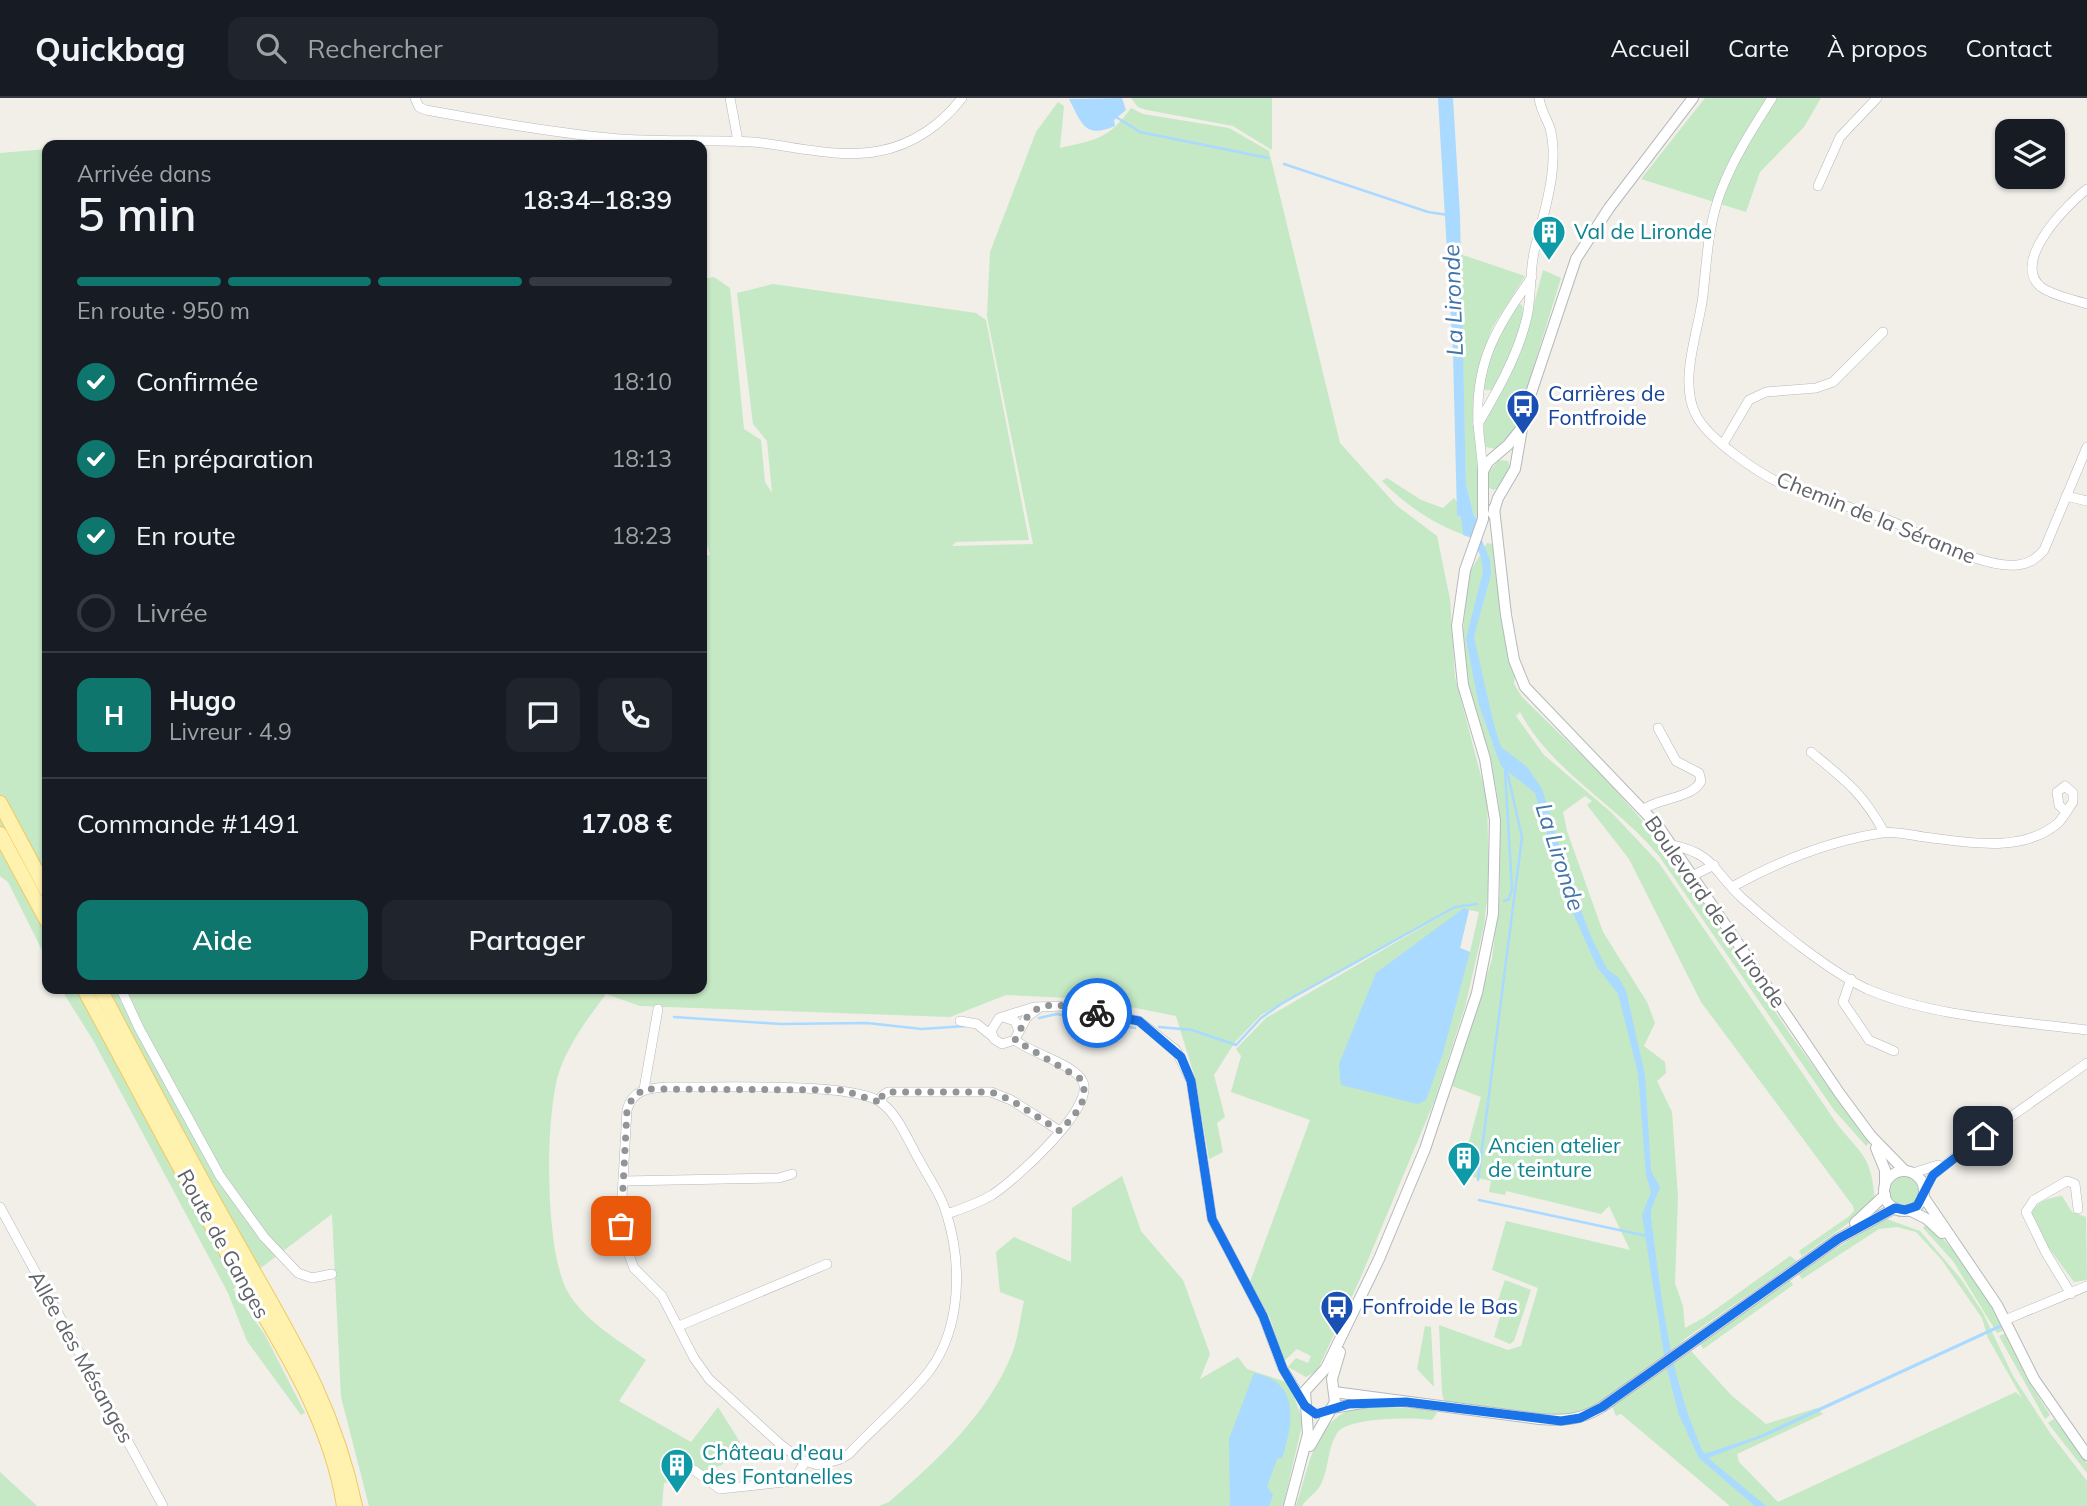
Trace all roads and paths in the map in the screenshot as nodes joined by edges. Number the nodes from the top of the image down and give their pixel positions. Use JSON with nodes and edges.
{"nodes":[{"id":1,"x":415,"y":98,"type":"edge"},
{"id":2,"x":730,"y":98,"type":"edge"},
{"id":3,"x":962,"y":98,"type":"edge"},
{"id":4,"x":1539,"y":98,"type":"edge"},
{"id":5,"x":1693,"y":98,"type":"edge"},
{"id":6,"x":1772,"y":98,"type":"edge"},
{"id":7,"x":1877,"y":98,"type":"edge"},
{"id":8,"x":695,"y":140,"type":"edge"},
{"id":9,"x":707,"y":140,"type":"edge"},
{"id":10,"x":738,"y":141,"type":"junction"},
{"id":11,"x":1818,"y":186,"type":"dead end"},
{"id":12,"x":2087,"y":189,"type":"edge"},
{"id":13,"x":1532,"y":277,"type":"junction"},
{"id":14,"x":2087,"y":304,"type":"edge"},
{"id":15,"x":1883,"y":332,"type":"dead end"},
{"id":16,"x":1478,"y":424,"type":"junction"},
{"id":17,"x":1520,"y":429,"type":"junction"},
{"id":18,"x":1723,"y":444,"type":"junction"},
{"id":19,"x":2087,"y":447,"type":"edge"},
{"id":20,"x":1480,"y":449,"type":"junction"},
{"id":21,"x":1494,"y":457,"type":"junction"},
{"id":22,"x":1515,"y":465,"type":"junction"},
{"id":23,"x":1483,"y":471,"type":"junction"},
{"id":24,"x":1483,"y":488,"type":"junction"},
{"id":25,"x":1504,"y":489,"type":"junction"},
{"id":26,"x":2067,"y":496,"type":"junction"},
{"id":27,"x":2087,"y":501,"type":"edge"},
{"id":28,"x":1490,"y":506,"type":"junction"},
{"id":29,"x":1484,"y":530,"type":"junction"},
{"id":30,"x":1501,"y":545,"type":"junction"},
{"id":31,"x":1658,"y":728,"type":"dead end"},
{"id":32,"x":1811,"y":752,"type":"dead end"},
{"id":33,"x":0,"y":803,"type":"edge"},
{"id":34,"x":1644,"y":809,"type":"junction"},
{"id":35,"x":2064,"y":810,"type":"dead end"},
{"id":36,"x":1884,"y":832,"type":"junction"},
{"id":37,"x":0,"y":834,"type":"edge"},
{"id":38,"x":1672,"y":845,"type":"junction"},
{"id":39,"x":1714,"y":865,"type":"junction"},
{"id":40,"x":1692,"y":876,"type":"junction"},
{"id":41,"x":42,"y":882,"type":"edge"},
{"id":42,"x":1732,"y":887,"type":"junction"},
{"id":43,"x":42,"y":912,"type":"edge"},
{"id":44,"x":1851,"y":979,"type":"junction"},
{"id":45,"x":87,"y":994,"type":"edge"},
{"id":46,"x":103,"y":994,"type":"edge"},
{"id":47,"x":124,"y":994,"type":"edge"},
{"id":48,"x":1043,"y":1006,"type":"junction"},
{"id":49,"x":658,"y":1009,"type":"dead end"},
{"id":50,"x":1001,"y":1018,"type":"junction"},
{"id":51,"x":2087,"y":1030,"type":"edge"},
{"id":52,"x":1017,"y":1037,"type":"junction"},
{"id":53,"x":994,"y":1039,"type":"junction"},
{"id":54,"x":1894,"y":1051,"type":"dead end"},
{"id":55,"x":2087,"y":1063,"type":"edge"},
{"id":56,"x":644,"y":1089,"type":"junction"},
{"id":57,"x":882,"y":1103,"type":"junction"},
{"id":58,"x":1060,"y":1131,"type":"junction"},
{"id":59,"x":1871,"y":1136,"type":"junction"},
{"id":60,"x":1958,"y":1154,"type":"junction"},
{"id":61,"x":1909,"y":1172,"type":"junction"},
{"id":62,"x":792,"y":1174,"type":"dead end"},
{"id":63,"x":623,"y":1181,"type":"junction"},
{"id":64,"x":1885,"y":1190,"type":"junction"},
{"id":65,"x":1923,"y":1192,"type":"junction"},
{"id":66,"x":0,"y":1207,"type":"edge"},
{"id":67,"x":1895,"y":1208,"type":"junction"},
{"id":68,"x":2078,"y":1209,"type":"dead end"},
{"id":69,"x":1909,"y":1210,"type":"junction"},
{"id":70,"x":947,"y":1214,"type":"junction"},
{"id":71,"x":1838,"y":1239,"type":"junction"},
{"id":72,"x":1952,"y":1241,"type":"junction"},
{"id":73,"x":827,"y":1264,"type":"dead end"},
{"id":74,"x":332,"y":1274,"type":"dead end"},
{"id":75,"x":2087,"y":1286,"type":"edge"},
{"id":76,"x":2071,"y":1293,"type":"junction"},
{"id":77,"x":1352,"y":1320,"type":"junction"},
{"id":78,"x":2005,"y":1320,"type":"junction"},
{"id":79,"x":679,"y":1326,"type":"junction"},
{"id":80,"x":1289,"y":1377,"type":"junction"},
{"id":81,"x":1313,"y":1383,"type":"junction"},
{"id":82,"x":1334,"y":1391,"type":"junction"},
{"id":83,"x":1303,"y":1402,"type":"junction"},
{"id":84,"x":1406,"y":1402,"type":"junction"},
{"id":85,"x":1330,"y":1410,"type":"junction"},
{"id":86,"x":2087,"y":1455,"type":"edge"},
{"id":87,"x":1304,"y":1458,"type":"junction"},
{"id":88,"x":805,"y":1462,"type":"junction"},
{"id":89,"x":694,"y":1470,"type":"dead end"},
{"id":90,"x":163,"y":1506,"type":"edge"},
{"id":91,"x":344,"y":1506,"type":"edge"},
{"id":92,"x":355,"y":1506,"type":"edge"},
{"id":93,"x":1289,"y":1506,"type":"edge"}],
"edges":[{"from":1,"to":8,"type":"street"},
{"from":2,"to":10,"type":"street"},
{"from":3,"to":10,"type":"street"},
{"from":4,"to":13,"type":"street"},
{"from":5,"to":17,"type":"street"},
{"from":6,"to":18,"type":"street","name":"Chemin de la Séranne"},
{"from":7,"to":11,"type":"street"},
{"from":9,"to":10,"type":"street"},
{"from":12,"to":14,"type":"street"},
{"from":13,"to":16,"type":"street"},
{"from":13,"to":16,"type":"street"},
{"from":15,"to":18,"type":"street"},
{"from":16,"to":20,"type":"street"},
{"from":17,"to":21,"type":"street"},
{"from":17,"to":22,"type":"street"},
{"from":18,"to":26,"type":"street","name":"Chemin de la Séranne"},
{"from":19,"to":26,"type":"street","name":"Chemin de la Séranne"},
{"from":20,"to":21,"type":"street"},
{"from":20,"to":23,"type":"street"},
{"from":21,"to":22,"type":"street"},
{"from":21,"to":23,"type":"street"},
{"from":22,"to":25,"type":"street"},
{"from":23,"to":24,"type":"street"},
{"from":24,"to":25,"type":"street"},
{"from":24,"to":28,"type":"street","name":"Boulevard de la Lironde"},
{"from":25,"to":28,"type":"street"},
{"from":26,"to":27,"type":"street"},
{"from":28,"to":29,"type":"street"},
{"from":28,"to":30,"type":"street","name":"Boulevard de la Lironde"},
{"from":29,"to":30,"type":"street","name":"Boulevard de la Lironde"},
{"from":29,"to":77,"type":"street"},
{"from":30,"to":34,"type":"street","name":"Boulevard de la Lironde"},
{"from":31,"to":34,"type":"street"},
{"from":32,"to":36,"type":"street"},
{"from":33,"to":41,"type":"main road"},
{"from":34,"to":38,"type":"street","name":"Boulevard de la Lironde"},
{"from":35,"to":36,"type":"street"},
{"from":36,"to":42,"type":"street"},
{"from":37,"to":43,"type":"main road"},
{"from":38,"to":39,"type":"street"},
{"from":38,"to":40,"type":"street","name":"Boulevard de la Lironde"},
{"from":39,"to":40,"type":"street"},
{"from":39,"to":42,"type":"street"},
{"from":40,"to":59,"type":"street","name":"Boulevard de la Lironde"},
{"from":42,"to":44,"type":"street"},
{"from":44,"to":51,"type":"street"},
{"from":44,"to":54,"type":"street"},
{"from":45,"to":91,"type":"main road","name":"Route de Ganges"},
{"from":46,"to":92,"type":"main road","name":"Route de Ganges"},
{"from":47,"to":74,"type":"street"},
{"from":48,"to":50,"type":"street"},
{"from":48,"to":52,"type":"street"},
{"from":48,"to":80,"type":"street"},
{"from":49,"to":56,"type":"street"},
{"from":50,"to":52,"type":"street"},
{"from":50,"to":53,"type":"street"},
{"from":50,"to":53,"type":"street"},
{"from":52,"to":53,"type":"street"},
{"from":52,"to":58,"type":"street"},
{"from":55,"to":60,"type":"street"},
{"from":56,"to":57,"type":"street"},
{"from":56,"to":63,"type":"street"},
{"from":57,"to":58,"type":"street"},
{"from":57,"to":70,"type":"street"},
{"from":58,"to":70,"type":"street"},
{"from":59,"to":61,"type":"street","name":"Boulevard de la Lironde"},
{"from":59,"to":64,"type":"street","name":"Boulevard de la Lironde"},
{"from":60,"to":61,"type":"street"},
{"from":60,"to":65,"type":"street"},
{"from":61,"to":64,"type":"street"},
{"from":61,"to":65,"type":"street"},
{"from":62,"to":63,"type":"street"},
{"from":63,"to":79,"type":"street"},
{"from":64,"to":67,"type":"street"},
{"from":64,"to":71,"type":"street"},
{"from":65,"to":69,"type":"street"},
{"from":65,"to":72,"type":"street"},
{"from":66,"to":90,"type":"street","name":"Allée des Mésanges"},
{"from":67,"to":69,"type":"street"},
{"from":67,"to":71,"type":"street"},
{"from":68,"to":76,"type":"street"},
{"from":69,"to":72,"type":"street"},
{"from":70,"to":88,"type":"street"},
{"from":71,"to":84,"type":"street"},
{"from":72,"to":78,"type":"street"},
{"from":73,"to":79,"type":"street"},
{"from":75,"to":76,"type":"street"},
{"from":76,"to":78,"type":"street"},
{"from":77,"to":81,"type":"street"},
{"from":77,"to":82,"type":"street"},
{"from":78,"to":86,"type":"street"},
{"from":79,"to":88,"type":"street"},
{"from":80,"to":81,"type":"street"},
{"from":80,"to":83,"type":"street"},
{"from":81,"to":82,"type":"street"},
{"from":81,"to":83,"type":"street"},
{"from":82,"to":84,"type":"street"},
{"from":82,"to":85,"type":"street"},
{"from":83,"to":85,"type":"street"},
{"from":83,"to":87,"type":"street"},
{"from":84,"to":85,"type":"street"},
{"from":85,"to":87,"type":"street"},
{"from":87,"to":93,"type":"street"},
{"from":88,"to":89,"type":"street"}]}
